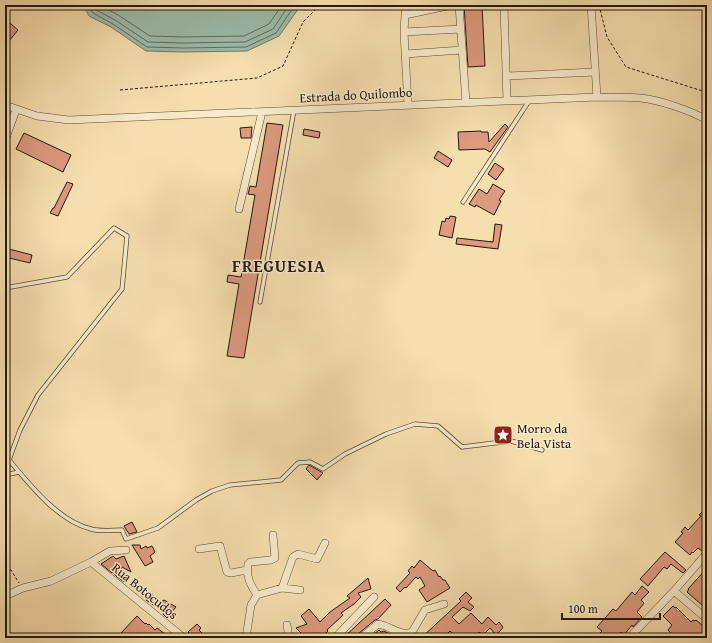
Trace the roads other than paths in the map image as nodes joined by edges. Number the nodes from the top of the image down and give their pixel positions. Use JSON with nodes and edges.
{"nodes":[{"id":1,"x":406,"y":5,"type":"edge"},
{"id":2,"x":452,"y":5,"type":"edge"},
{"id":3,"x":459,"y":5,"type":"edge"},
{"id":4,"x":527,"y":5,"type":"edge"},
{"id":5,"x":591,"y":5,"type":"edge"},
{"id":6,"x":405,"y":15,"type":"junction"},
{"id":7,"x":461,"y":29,"type":"junction"},
{"id":8,"x":404,"y":32,"type":"junction"},
{"id":9,"x":462,"y":50,"type":"junction"},
{"id":10,"x":405,"y":54,"type":"junction"},
{"id":11,"x":595,"y":72,"type":"junction"},
{"id":12,"x":506,"y":76,"type":"junction"},
{"id":13,"x":597,"y":97,"type":"junction"},
{"id":14,"x":530,"y":100,"type":"junction"},
{"id":15,"x":507,"y":101,"type":"junction"},
{"id":16,"x":466,"y":102,"type":"junction"},
{"id":17,"x":5,"y":105,"type":"edge"},
{"id":18,"x":408,"y":105,"type":"junction"},
{"id":19,"x":16,"y":110,"type":"junction"},
{"id":20,"x":294,"y":110,"type":"junction"},
{"id":21,"x":262,"y":112,"type":"junction"},
{"id":22,"x":707,"y":120,"type":"edge"},
{"id":23,"x":5,"y":140,"type":"edge"},
{"id":24,"x":463,"y":202,"type":"dead end"},
{"id":25,"x":239,"y":209,"type":"dead end"},
{"id":26,"x":5,"y":288,"type":"edge"},
{"id":27,"x":260,"y":302,"type":"dead end"},
{"id":28,"x":542,"y":450,"type":"dead end"},
{"id":29,"x":19,"y":472,"type":"junction"},
{"id":30,"x":5,"y":475,"type":"edge"},
{"id":31,"x":273,"y":535,"type":"dead end"},
{"id":32,"x":325,"y":543,"type":"dead end"},
{"id":33,"x":199,"y":549,"type":"dead end"},
{"id":34,"x":126,"y":550,"type":"dead end"},
{"id":35,"x":707,"y":553,"type":"edge"},
{"id":36,"x":91,"y":562,"type":"junction"},
{"id":37,"x":247,"y":570,"type":"junction"},
{"id":38,"x":282,"y":588,"type":"junction"},
{"id":39,"x":300,"y":590,"type":"dead end"},
{"id":40,"x":674,"y":591,"type":"junction"},
{"id":41,"x":257,"y":595,"type":"junction"},
{"id":42,"x":5,"y":596,"type":"edge"},
{"id":43,"x":374,"y":597,"type":"dead end"},
{"id":44,"x":444,"y":604,"type":"dead end"},
{"id":45,"x":707,"y":619,"type":"edge"},
{"id":46,"x":287,"y":625,"type":"dead end"},
{"id":47,"x":184,"y":638,"type":"edge"},
{"id":48,"x":246,"y":638,"type":"edge"},
{"id":49,"x":288,"y":638,"type":"edge"},
{"id":50,"x":335,"y":638,"type":"edge"},
{"id":51,"x":361,"y":638,"type":"edge"},
{"id":52,"x":629,"y":638,"type":"edge"}],
"edges":[{"from":1,"to":6,"type":"street"},
{"from":2,"to":6,"type":"street"},
{"from":3,"to":7,"type":"street"},
{"from":4,"to":12,"type":"street"},
{"from":5,"to":11,"type":"street"},
{"from":6,"to":8,"type":"street"},
{"from":7,"to":8,"type":"street"},
{"from":7,"to":9,"type":"street"},
{"from":8,"to":10,"type":"street"},
{"from":9,"to":10,"type":"street"},
{"from":9,"to":16,"type":"street"},
{"from":10,"to":18,"type":"street"},
{"from":11,"to":12,"type":"street"},
{"from":11,"to":13,"type":"street"},
{"from":12,"to":15,"type":"street"},
{"from":13,"to":14,"type":"street","name":"Estrada do Quilombo"},
{"from":13,"to":22,"type":"street","name":"Estrada do Quilombo"},
{"from":14,"to":15,"type":"street","name":"Estrada do Quilombo"},
{"from":14,"to":24,"type":"lane"},
{"from":15,"to":16,"type":"street","name":"Estrada do Quilombo"},
{"from":16,"to":18,"type":"street","name":"Estrada do Quilombo"},
{"from":17,"to":19,"type":"street","name":"Estrada do Quilombo"},
{"from":18,"to":20,"type":"street","name":"Estrada do Quilombo"},
{"from":19,"to":21,"type":"street","name":"Estrada do Quilombo"},
{"from":19,"to":23,"type":"street"},
{"from":20,"to":21,"type":"street","name":"Estrada do Quilombo"},
{"from":20,"to":27,"type":"lane"},
{"from":21,"to":25,"type":"street"},
{"from":26,"to":29,"type":"lane"},
{"from":28,"to":29,"type":"lane"},
{"from":29,"to":30,"type":"lane"},
{"from":31,"to":37,"type":"street"},
{"from":32,"to":38,"type":"street"},
{"from":33,"to":37,"type":"street"},
{"from":34,"to":36,"type":"street"},
{"from":35,"to":40,"type":"street"},
{"from":36,"to":42,"type":"street"},
{"from":36,"to":47,"type":"street","name":"Rua Botocudos"},
{"from":37,"to":41,"type":"street"},
{"from":38,"to":39,"type":"street"},
{"from":38,"to":41,"type":"street"},
{"from":40,"to":45,"type":"street"},
{"from":40,"to":52,"type":"street"},
{"from":41,"to":48,"type":"street"},
{"from":43,"to":50,"type":"street"},
{"from":44,"to":51,"type":"street"},
{"from":46,"to":49,"type":"street"}]}
